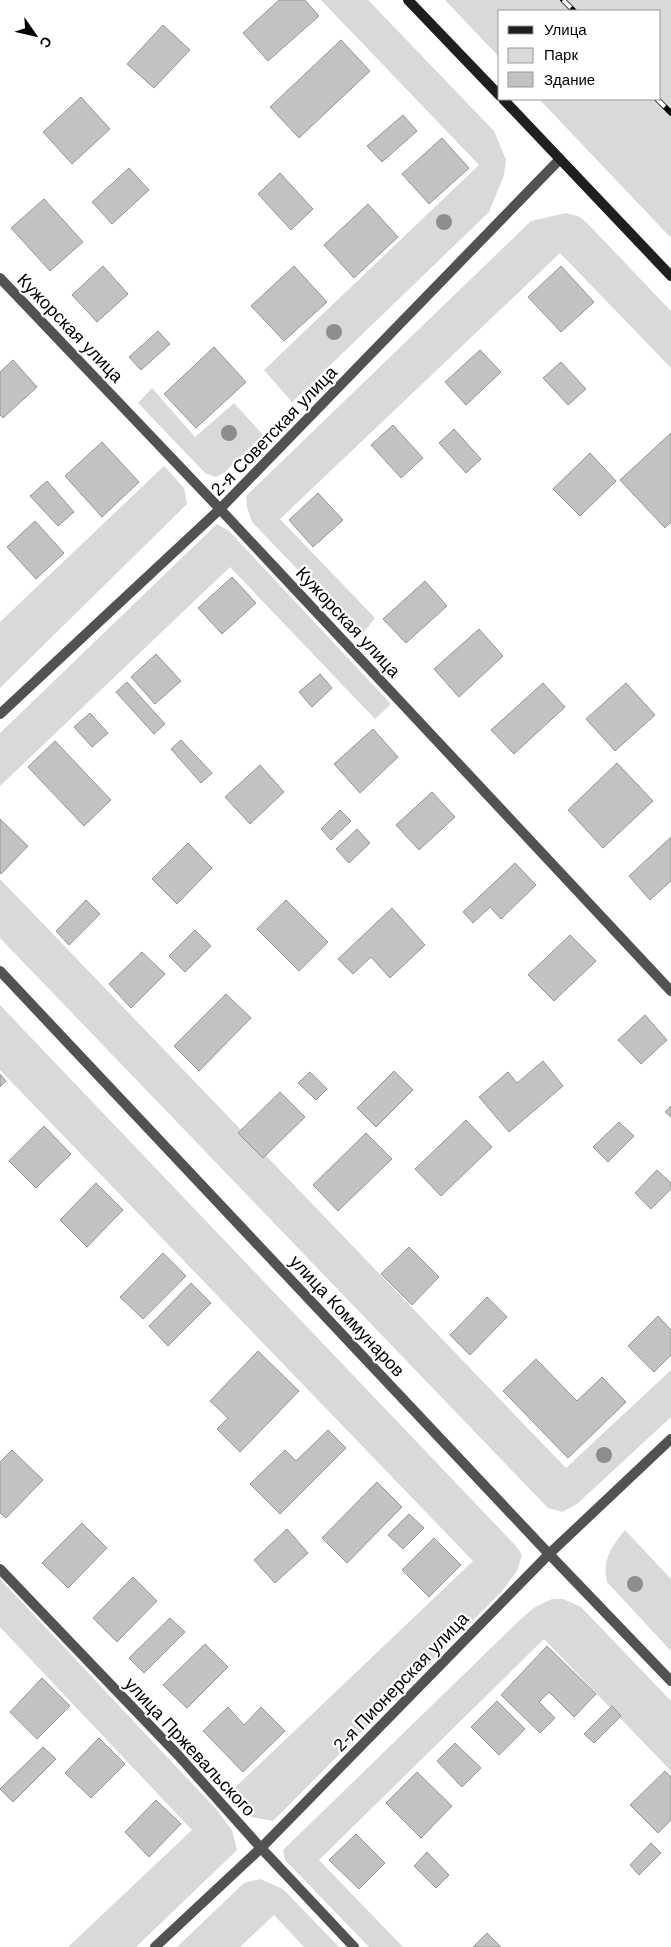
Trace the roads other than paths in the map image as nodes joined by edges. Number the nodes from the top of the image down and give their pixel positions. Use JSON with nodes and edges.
{"nodes":[{"id":1,"x":408,"y":0,"type":"edge"},
{"id":2,"x":498,"y":94,"type":"edge"},
{"id":3,"x":504,"y":100,"type":"edge"},
{"id":4,"x":560,"y":159,"type":"junction"},
{"id":5,"x":671,"y":276,"type":"edge"},
{"id":6,"x":0,"y":278,"type":"edge"},
{"id":7,"x":220,"y":509,"type":"junction"},
{"id":8,"x":0,"y":714,"type":"edge"},
{"id":9,"x":0,"y":971,"type":"edge"},
{"id":10,"x":671,"y":991,"type":"edge"},
{"id":11,"x":671,"y":1439,"type":"edge"},
{"id":12,"x":549,"y":1554,"type":"junction"},
{"id":13,"x":0,"y":1569,"type":"edge"},
{"id":14,"x":671,"y":1681,"type":"edge"},
{"id":15,"x":261,"y":1848,"type":"junction"},
{"id":16,"x":155,"y":1947,"type":"edge"},
{"id":17,"x":354,"y":1947,"type":"edge"}],
"edges":[{"from":1,"to":2,"type":"main road"},
{"from":3,"to":4,"type":"main road"},
{"from":4,"to":5,"type":"main road"},
{"from":4,"to":7,"type":"street","name":"2-я Советская улица"},
{"from":6,"to":7,"type":"street","name":"Кужорская улица"},
{"from":7,"to":8,"type":"street","name":"2-я Советская улица"},
{"from":7,"to":10,"type":"street","name":"Кужорская улица"},
{"from":9,"to":12,"type":"street","name":"улица Коммунаров"},
{"from":11,"to":12,"type":"street","name":"2-я Пионерская улица"},
{"from":12,"to":14,"type":"street","name":"улица Коммунаров"},
{"from":12,"to":15,"type":"street","name":"2-я Пионерская улица"},
{"from":13,"to":15,"type":"street","name":"улица Пржевальского"},
{"from":15,"to":16,"type":"street","name":"2-я Пионерская улица"},
{"from":15,"to":17,"type":"street","name":"улица Пржевальского"}]}
